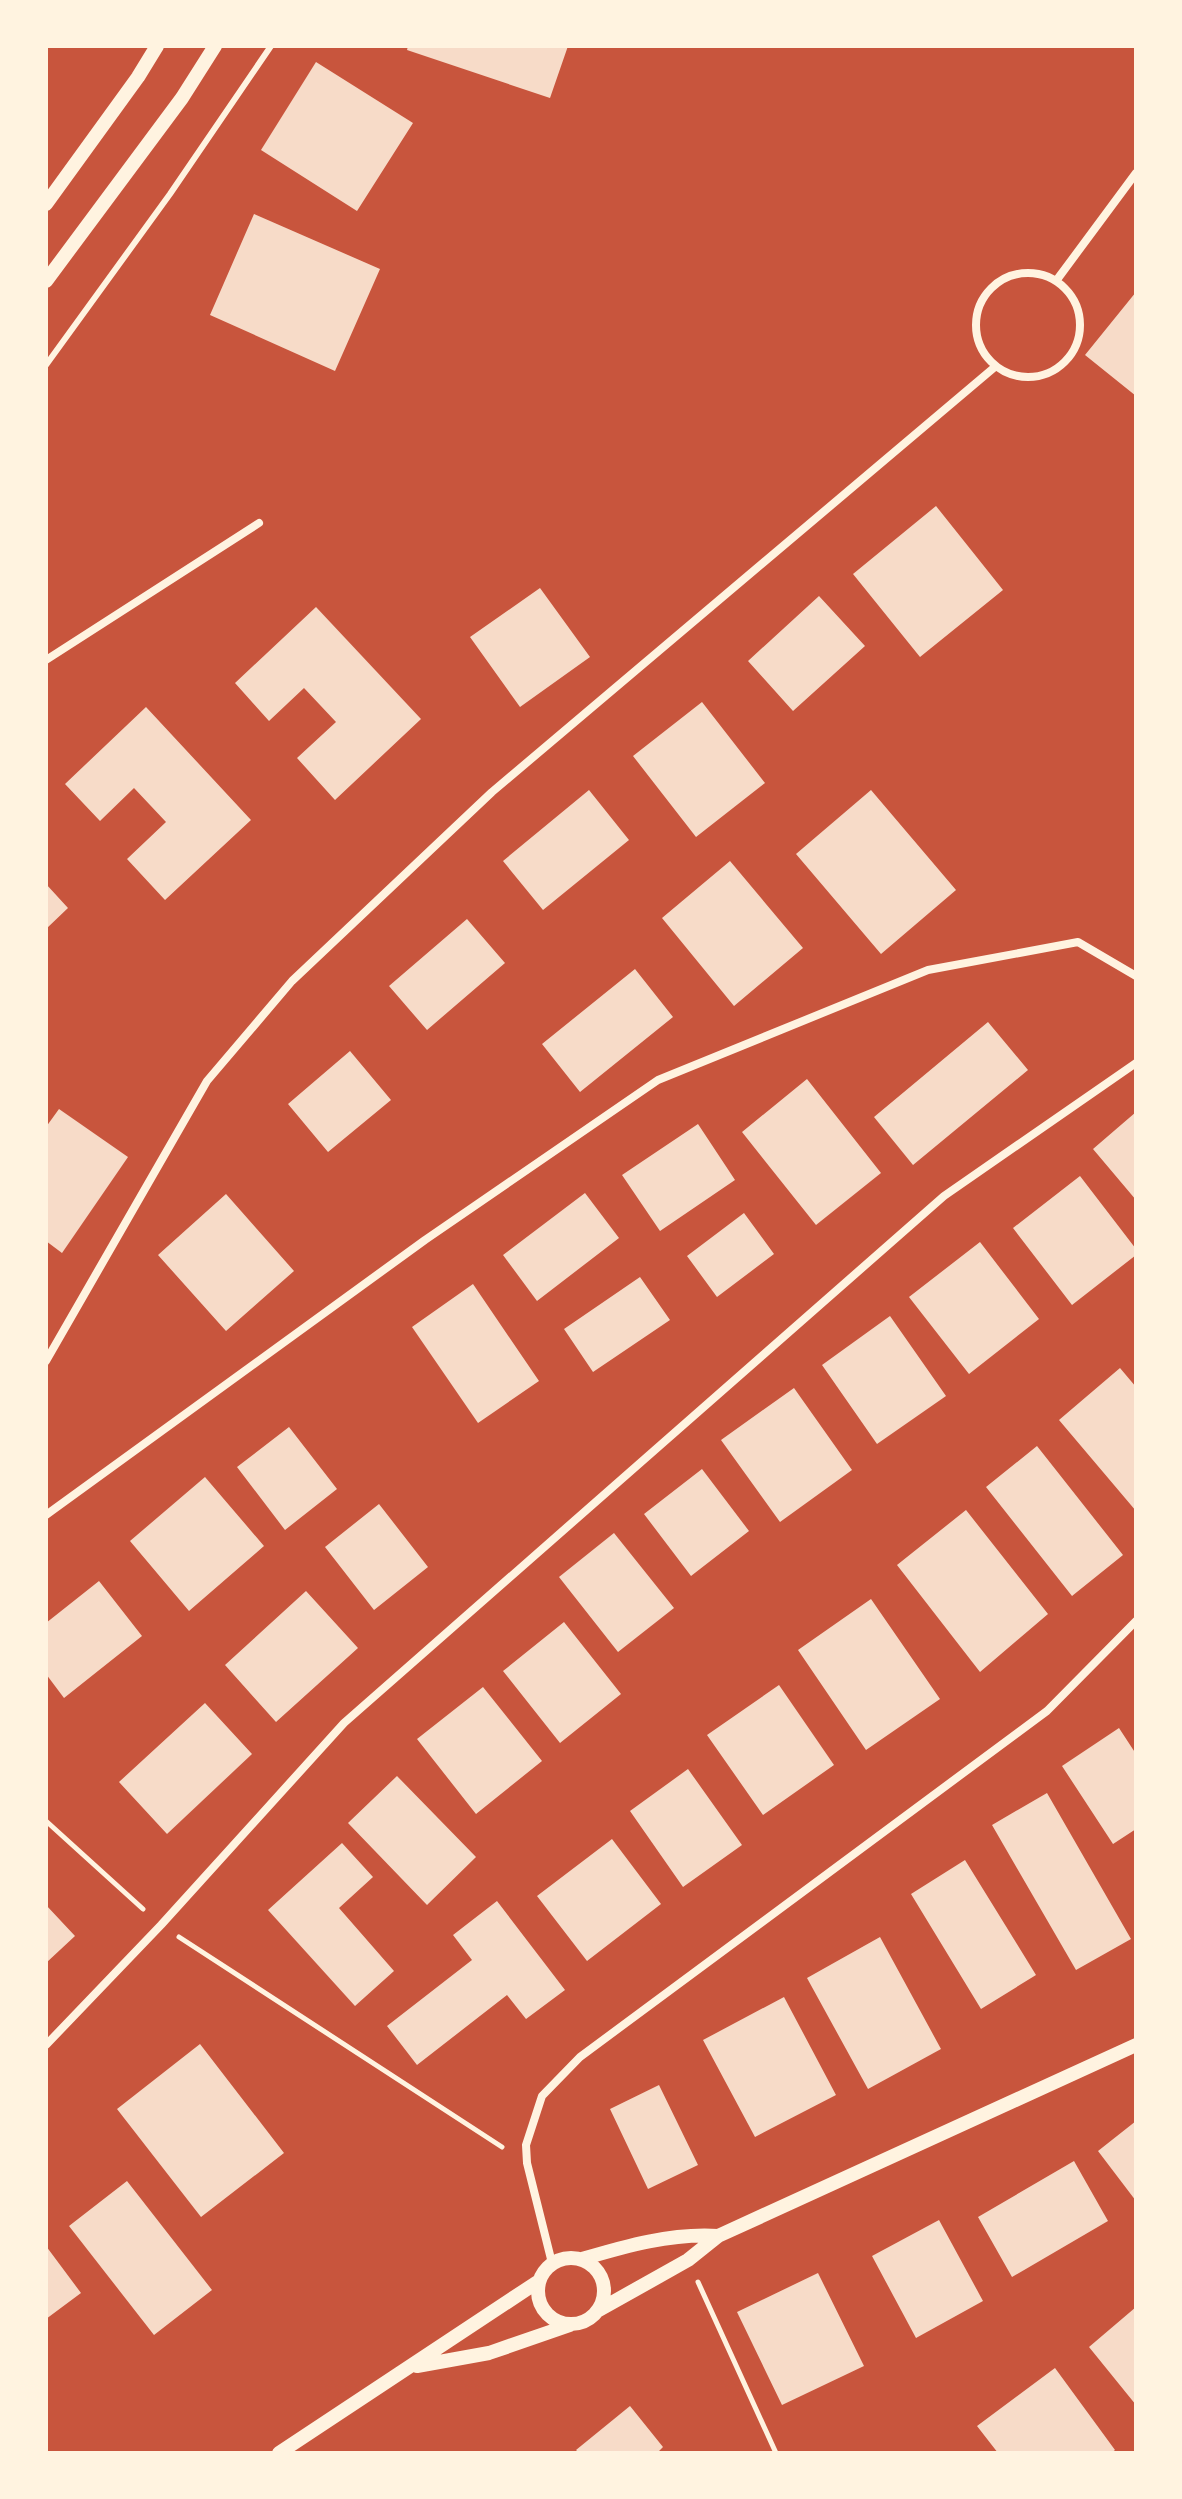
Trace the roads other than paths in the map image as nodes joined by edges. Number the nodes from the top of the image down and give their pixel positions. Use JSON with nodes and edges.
{"nodes":[{"id":1,"x":157,"y":46,"type":"edge"},
{"id":2,"x":215,"y":46,"type":"edge"},
{"id":3,"x":271,"y":46,"type":"edge"},
{"id":4,"x":1136,"y":173,"type":"edge"},
{"id":5,"x":46,"y":204,"type":"edge"},
{"id":6,"x":46,"y":281,"type":"edge"},
{"id":7,"x":1056,"y":281,"type":"junction"},
{"id":8,"x":46,"y":365,"type":"edge"},
{"id":9,"x":996,"y":366,"type":"junction"},
{"id":10,"x":259,"y":523,"type":"dead end"},
{"id":11,"x":46,"y":660,"type":"edge"},
{"id":12,"x":1135,"y":972,"type":"edge"},
{"id":13,"x":1136,"y":1063,"type":"edge"},
{"id":14,"x":46,"y":1361,"type":"edge"},
{"id":15,"x":46,"y":1515,"type":"edge"},
{"id":16,"x":1136,"y":1621,"type":"edge"},
{"id":17,"x":46,"y":2045,"type":"edge"},
{"id":18,"x":1136,"y":2045,"type":"edge"},
{"id":19,"x":718,"y":2236,"type":"junction"},
{"id":20,"x":582,"y":2259,"type":"junction"},
{"id":21,"x":552,"y":2263,"type":"junction"},
{"id":22,"x":539,"y":2281,"type":"junction"},
{"id":23,"x":599,"y":2310,"type":"junction"},
{"id":24,"x":573,"y":2324,"type":"junction"},
{"id":25,"x":409,"y":2368,"type":"junction"},
{"id":26,"x":279,"y":2453,"type":"edge"}],
"edges":[{"from":1,"to":5,"type":"street"},
{"from":2,"to":6,"type":"street"},
{"from":3,"to":8,"type":"lane"},
{"from":4,"to":7,"type":"street"},
{"from":7,"to":9,"type":"street"},
{"from":7,"to":9,"type":"street"},
{"from":9,"to":14,"type":"street"},
{"from":10,"to":11,"type":"street"},
{"from":12,"to":15,"type":"street"},
{"from":13,"to":17,"type":"street"},
{"from":16,"to":21,"type":"street"},
{"from":18,"to":19,"type":"street"},
{"from":19,"to":20,"type":"street"},
{"from":19,"to":23,"type":"street"},
{"from":20,"to":21,"type":"street"},
{"from":20,"to":23,"type":"street"},
{"from":21,"to":22,"type":"street"},
{"from":22,"to":24,"type":"street"},
{"from":22,"to":25,"type":"street"},
{"from":23,"to":24,"type":"street"},
{"from":24,"to":25,"type":"street"},
{"from":25,"to":26,"type":"street"}]}
